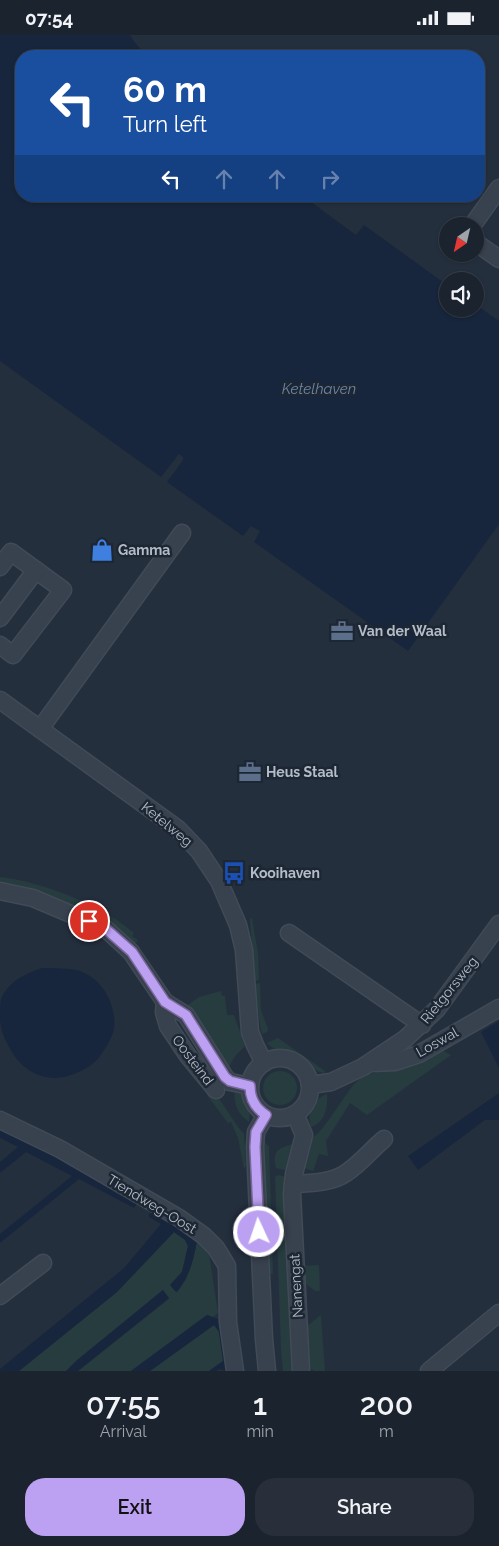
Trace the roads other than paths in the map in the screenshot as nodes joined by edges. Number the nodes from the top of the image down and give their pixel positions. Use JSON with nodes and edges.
{"nodes":[{"id":1,"x":499,"y":188,"type":"edge"},
{"id":2,"x":478,"y":217,"type":"edge"},
{"id":3,"x":484,"y":248,"type":"edge"},
{"id":4,"x":499,"y":259,"type":"edge"},
{"id":5,"x":182,"y":533,"type":"dead end"},
{"id":6,"x":0,"y":567,"type":"edge"},
{"id":7,"x":36,"y":571,"type":"junction"},
{"id":8,"x":0,"y":618,"type":"edge"},
{"id":9,"x":0,"y":645,"type":"edge"},
{"id":10,"x":0,"y":700,"type":"edge"},
{"id":11,"x":40,"y":729,"type":"junction"},
{"id":12,"x":0,"y":891,"type":"edge"},
{"id":13,"x":499,"y":924,"type":"edge"},
{"id":14,"x":289,"y":933,"type":"dead end"},
{"id":15,"x":165,"y":1002,"type":"junction"},
{"id":16,"x":499,"y":1008,"type":"edge"},
{"id":17,"x":422,"y":1025,"type":"junction"},
{"id":18,"x":264,"y":1063,"type":"junction"},
{"id":19,"x":370,"y":1063,"type":"junction"},
{"id":20,"x":310,"y":1085,"type":"junction"},
{"id":21,"x":250,"y":1086,"type":"junction"},
{"id":22,"x":216,"y":1090,"type":"dead end"},
{"id":23,"x":295,"y":1114,"type":"junction"},
{"id":24,"x":266,"y":1115,"type":"junction"},
{"id":25,"x":0,"y":1120,"type":"edge"},
{"id":26,"x":384,"y":1139,"type":"dead end"},
{"id":27,"x":293,"y":1183,"type":"junction"},
{"id":28,"x":43,"y":1263,"type":"dead end"},
{"id":29,"x":1,"y":1294,"type":"edge"},
{"id":30,"x":499,"y":1313,"type":"edge"},
{"id":31,"x":235,"y":1371,"type":"edge"},
{"id":32,"x":267,"y":1371,"type":"edge"},
{"id":33,"x":301,"y":1371,"type":"edge"},
{"id":34,"x":429,"y":1371,"type":"edge"}],
"edges":[{"from":1,"to":2,"type":"street"},
{"from":3,"to":4,"type":"street"},
{"from":5,"to":11,"type":"street"},
{"from":6,"to":7,"type":"street"},
{"from":7,"to":8,"type":"street"},
{"from":7,"to":9,"type":"street"},
{"from":10,"to":11,"type":"street","name":"Ketelweg"},
{"from":11,"to":18,"type":"street","name":"Ketelweg"},
{"from":12,"to":15,"type":"street","name":"Oosteind"},
{"from":13,"to":17,"type":"street","name":"Rietgorsweg"},
{"from":14,"to":17,"type":"street"},
{"from":15,"to":21,"type":"street","name":"Oosteind"},
{"from":15,"to":22,"type":"street","name":"Oosteind"},
{"from":16,"to":19,"type":"street","name":"Loswal"},
{"from":17,"to":19,"type":"street","name":"Rietgorsweg"},
{"from":18,"to":20,"type":"street"},
{"from":18,"to":21,"type":"street"},
{"from":19,"to":20,"type":"street","name":"Rietgorsweg"},
{"from":20,"to":23,"type":"street"},
{"from":21,"to":24,"type":"street"},
{"from":23,"to":24,"type":"street"},
{"from":23,"to":27,"type":"street","name":"Nanengat"},
{"from":24,"to":32,"type":"street"},
{"from":25,"to":31,"type":"street","name":"Tiendweg-Oost"},
{"from":26,"to":27,"type":"street"},
{"from":27,"to":33,"type":"street","name":"Nanengat"},
{"from":28,"to":29,"type":"street"},
{"from":30,"to":34,"type":"street"}]}
